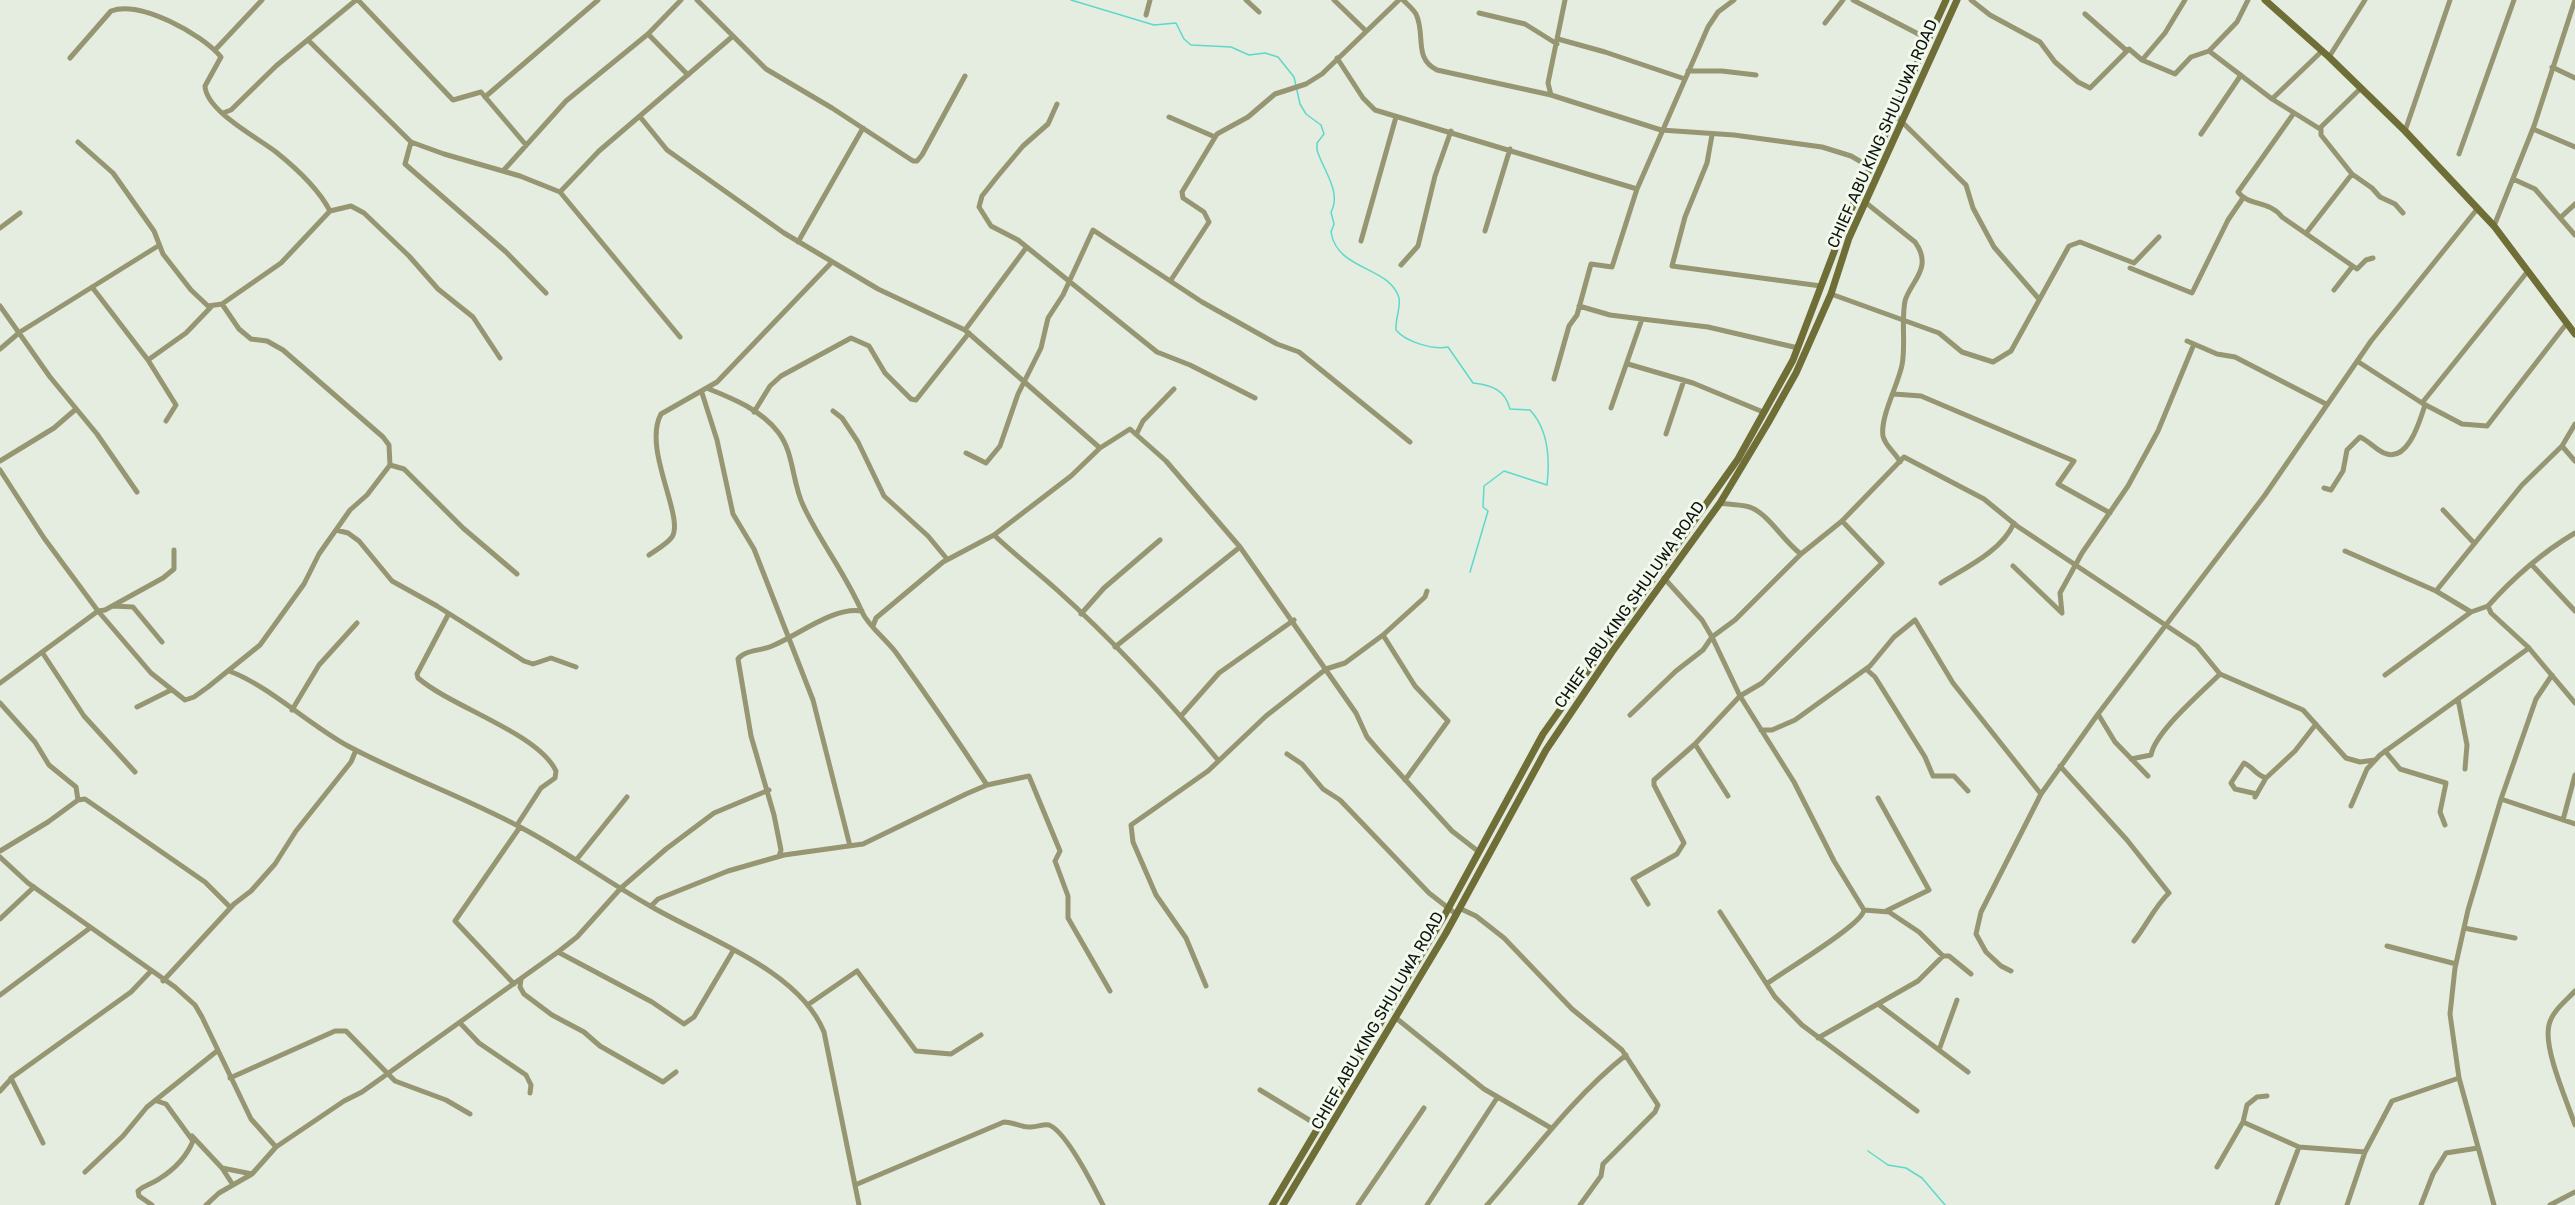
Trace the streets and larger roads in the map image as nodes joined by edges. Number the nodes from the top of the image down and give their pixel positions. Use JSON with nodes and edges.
{"nodes":[{"id":1,"x":262,"y":0,"type":"edge"},
{"id":2,"x":355,"y":0,"type":"edge"},
{"id":3,"x":598,"y":0,"type":"edge"},
{"id":4,"x":681,"y":0,"type":"edge"},
{"id":5,"x":698,"y":0,"type":"edge"},
{"id":6,"x":1150,"y":0,"type":"edge"},
{"id":7,"x":1246,"y":0,"type":"edge"},
{"id":8,"x":1334,"y":0,"type":"edge"},
{"id":9,"x":1401,"y":0,"type":"edge"},
{"id":10,"x":1565,"y":0,"type":"edge"},
{"id":11,"x":1734,"y":0,"type":"edge"},
{"id":12,"x":1843,"y":0,"type":"edge"},
{"id":13,"x":1853,"y":0,"type":"edge"},
{"id":14,"x":1946,"y":0,"type":"edge"},
{"id":15,"x":1957,"y":0,"type":"edge"},
{"id":16,"x":1971,"y":0,"type":"edge"},
{"id":17,"x":2184,"y":0,"type":"edge"},
{"id":18,"x":2248,"y":0,"type":"edge"},
{"id":19,"x":2265,"y":0,"type":"edge"},
{"id":20,"x":2366,"y":0,"type":"edge"},
{"id":21,"x":2450,"y":0,"type":"edge"},
{"id":22,"x":2514,"y":0,"type":"edge"},
{"id":23,"x":2575,"y":0,"type":"edge"},
{"id":24,"x":2573,"y":10,"type":"edge"},
{"id":25,"x":1259,"y":12,"type":"dead end"},
{"id":26,"x":1479,"y":13,"type":"dead end"},
{"id":27,"x":2085,"y":14,"type":"dead end"},
{"id":28,"x":1146,"y":15,"type":"dead end"},
{"id":29,"x":1826,"y":23,"type":"dead end"},
{"id":30,"x":1366,"y":31,"type":"junction"},
{"id":31,"x":648,"y":34,"type":"junction"},
{"id":32,"x":733,"y":36,"type":"junction"},
{"id":33,"x":1928,"y":39,"type":"junction"},
{"id":34,"x":308,"y":40,"type":"junction"},
{"id":35,"x":1557,"y":42,"type":"junction"},
{"id":36,"x":215,"y":50,"type":"junction"},
{"id":37,"x":2127,"y":51,"type":"junction"},
{"id":38,"x":2208,"y":51,"type":"junction"},
{"id":39,"x":2321,"y":52,"type":"junction"},
{"id":40,"x":2329,"y":57,"type":"junction"},
{"id":41,"x":70,"y":58,"type":"dead end"},
{"id":42,"x":1337,"y":58,"type":"junction"},
{"id":43,"x":2142,"y":60,"type":"junction"},
{"id":44,"x":2552,"y":67,"type":"junction"},
{"id":45,"x":1688,"y":71,"type":"junction"},
{"id":46,"x":688,"y":75,"type":"junction"},
{"id":47,"x":1756,"y":75,"type":"dead end"},
{"id":48,"x":2241,"y":75,"type":"junction"},
{"id":49,"x":964,"y":76,"type":"dead end"},
{"id":50,"x":2575,"y":78,"type":"edge"},
{"id":51,"x":1685,"y":79,"type":"junction"},
{"id":52,"x":1548,"y":83,"type":"junction"},
{"id":53,"x":2361,"y":88,"type":"junction"},
{"id":54,"x":1533,"y":91,"type":"junction"},
{"id":55,"x":1551,"y":95,"type":"junction"},
{"id":56,"x":485,"y":97,"type":"junction"},
{"id":57,"x":2272,"y":99,"type":"junction"},
{"id":58,"x":1057,"y":104,"type":"dead end"},
{"id":59,"x":231,"y":110,"type":"junction"},
{"id":60,"x":223,"y":113,"type":"junction"},
{"id":61,"x":2294,"y":113,"type":"junction"},
{"id":62,"x":1894,"y":114,"type":"junction"},
{"id":63,"x":1169,"y":117,"type":"dead end"},
{"id":64,"x":1396,"y":117,"type":"junction"},
{"id":65,"x":641,"y":118,"type":"junction"},
{"id":66,"x":233,"y":121,"type":"junction"},
{"id":67,"x":1902,"y":121,"type":"junction"},
{"id":68,"x":863,"y":128,"type":"junction"},
{"id":69,"x":2320,"y":129,"type":"junction"},
{"id":70,"x":2533,"y":129,"type":"junction"},
{"id":71,"x":1661,"y":130,"type":"junction"},
{"id":72,"x":1450,"y":131,"type":"junction"},
{"id":73,"x":2405,"y":131,"type":"junction"},
{"id":74,"x":2201,"y":134,"type":"dead end"},
{"id":75,"x":1713,"y":135,"type":"junction"},
{"id":76,"x":1215,"y":136,"type":"junction"},
{"id":77,"x":78,"y":142,"type":"dead end"},
{"id":78,"x":411,"y":142,"type":"junction"},
{"id":79,"x":526,"y":145,"type":"junction"},
{"id":80,"x":2575,"y":147,"type":"edge"},
{"id":81,"x":1510,"y":149,"type":"junction"},
{"id":82,"x":2459,"y":154,"type":"dead end"},
{"id":83,"x":1870,"y":167,"type":"junction"},
{"id":84,"x":503,"y":171,"type":"junction"},
{"id":85,"x":2352,"y":174,"type":"junction"},
{"id":86,"x":2513,"y":178,"type":"junction"},
{"id":87,"x":1637,"y":189,"type":"junction"},
{"id":88,"x":560,"y":192,"type":"junction"},
{"id":89,"x":2242,"y":198,"type":"junction"},
{"id":90,"x":1865,"y":202,"type":"junction"},
{"id":91,"x":2575,"y":204,"type":"edge"},
{"id":92,"x":2478,"y":208,"type":"junction"},
{"id":93,"x":330,"y":211,"type":"junction"},
{"id":94,"x":20,"y":213,"type":"dead end"},
{"id":95,"x":2403,"y":213,"type":"dead end"},
{"id":96,"x":2560,"y":218,"type":"junction"},
{"id":97,"x":2494,"y":226,"type":"junction"},
{"id":98,"x":0,"y":228,"type":"edge"},
{"id":99,"x":1485,"y":231,"type":"dead end"},
{"id":100,"x":2307,"y":232,"type":"junction"},
{"id":101,"x":2575,"y":235,"type":"edge"},
{"id":102,"x":2159,"y":237,"type":"dead end"},
{"id":103,"x":1361,"y":240,"type":"dead end"},
{"id":104,"x":798,"y":242,"type":"junction"},
{"id":105,"x":158,"y":246,"type":"junction"},
{"id":106,"x":1026,"y":248,"type":"junction"},
{"id":107,"x":2373,"y":258,"type":"dead end"},
{"id":108,"x":832,"y":261,"type":"junction"},
{"id":109,"x":1401,"y":265,"type":"dead end"},
{"id":110,"x":2352,"y":267,"type":"junction"},
{"id":111,"x":2130,"y":268,"type":"dead end"},
{"id":112,"x":2528,"y":271,"type":"junction"},
{"id":113,"x":1171,"y":280,"type":"junction"},
{"id":114,"x":1069,"y":282,"type":"junction"},
{"id":115,"x":1821,"y":286,"type":"junction"},
{"id":116,"x":92,"y":287,"type":"junction"},
{"id":117,"x":2334,"y":290,"type":"dead end"},
{"id":118,"x":546,"y":293,"type":"dead end"},
{"id":119,"x":1831,"y":294,"type":"junction"},
{"id":120,"x":2039,"y":299,"type":"junction"},
{"id":121,"x":222,"y":304,"type":"junction"},
{"id":122,"x":0,"y":306,"type":"edge"},
{"id":123,"x":1579,"y":306,"type":"junction"},
{"id":124,"x":211,"y":307,"type":"junction"},
{"id":125,"x":1642,"y":319,"type":"junction"},
{"id":126,"x":1904,"y":321,"type":"junction"},
{"id":127,"x":2567,"y":323,"type":"junction"},
{"id":128,"x":20,"y":332,"type":"junction"},
{"id":129,"x":968,"y":332,"type":"junction"},
{"id":130,"x":2575,"y":334,"type":"edge"},
{"id":131,"x":680,"y":337,"type":"dead end"},
{"id":132,"x":2187,"y":341,"type":"dead end"},
{"id":133,"x":2194,"y":344,"type":"junction"},
{"id":134,"x":1798,"y":348,"type":"junction"},
{"id":135,"x":0,"y":349,"type":"edge"},
{"id":136,"x":500,"y":358,"type":"dead end"},
{"id":137,"x":148,"y":360,"type":"junction"},
{"id":138,"x":2357,"y":361,"type":"junction"},
{"id":139,"x":1628,"y":364,"type":"junction"},
{"id":140,"x":1025,"y":379,"type":"junction"},
{"id":141,"x":1554,"y":380,"type":"dead end"},
{"id":142,"x":1684,"y":380,"type":"junction"},
{"id":143,"x":709,"y":389,"type":"junction"},
{"id":144,"x":1174,"y":389,"type":"dead end"},
{"id":145,"x":702,"y":393,"type":"junction"},
{"id":146,"x":1894,"y":394,"type":"junction"},
{"id":147,"x":1255,"y":398,"type":"dead end"},
{"id":148,"x":2326,"y":404,"type":"junction"},
{"id":149,"x":2423,"y":404,"type":"junction"},
{"id":150,"x":1611,"y":408,"type":"dead end"},
{"id":151,"x":76,"y":409,"type":"junction"},
{"id":152,"x":833,"y":411,"type":"dead end"},
{"id":153,"x":754,"y":412,"type":"junction"},
{"id":154,"x":1763,"y":412,"type":"junction"},
{"id":155,"x":166,"y":421,"type":"dead end"},
{"id":156,"x":2575,"y":424,"type":"edge"},
{"id":157,"x":1137,"y":433,"type":"junction"},
{"id":158,"x":1666,"y":434,"type":"dead end"},
{"id":159,"x":1410,"y":442,"type":"dead end"},
{"id":160,"x":2562,"y":446,"type":"junction"},
{"id":161,"x":1100,"y":448,"type":"junction"},
{"id":162,"x":966,"y":453,"type":"dead end"},
{"id":163,"x":1900,"y":458,"type":"junction"},
{"id":164,"x":2575,"y":460,"type":"edge"},
{"id":165,"x":0,"y":461,"type":"edge"},
{"id":166,"x":390,"y":465,"type":"junction"},
{"id":167,"x":0,"y":470,"type":"edge"},
{"id":168,"x":2324,"y":488,"type":"dead end"},
{"id":169,"x":137,"y":492,"type":"dead end"},
{"id":170,"x":1720,"y":503,"type":"junction"},
{"id":171,"x":2444,"y":510,"type":"dead end"},
{"id":172,"x":2110,"y":513,"type":"junction"},
{"id":173,"x":344,"y":519,"type":"junction"},
{"id":174,"x":1842,"y":521,"type":"junction"},
{"id":175,"x":2014,"y":523,"type":"junction"},
{"id":176,"x":336,"y":530,"type":"junction"},
{"id":177,"x":348,"y":533,"type":"junction"},
{"id":178,"x":2575,"y":533,"type":"edge"},
{"id":179,"x":994,"y":535,"type":"junction"},
{"id":180,"x":1160,"y":540,"type":"dead end"},
{"id":181,"x":2474,"y":543,"type":"junction"},
{"id":182,"x":1676,"y":544,"type":"junction"},
{"id":183,"x":1240,"y":547,"type":"junction"},
{"id":184,"x":1684,"y":549,"type":"junction"},
{"id":185,"x":174,"y":550,"type":"dead end"},
{"id":186,"x":2345,"y":550,"type":"dead end"},
{"id":187,"x":1801,"y":554,"type":"junction"},
{"id":188,"x":650,"y":555,"type":"dead end"},
{"id":189,"x":947,"y":559,"type":"junction"},
{"id":190,"x":2532,"y":564,"type":"junction"},
{"id":191,"x":2078,"y":565,"type":"junction"},
{"id":192,"x":2013,"y":566,"type":"dead end"},
{"id":193,"x":517,"y":574,"type":"dead end"},
{"id":194,"x":1664,"y":578,"type":"junction"},
{"id":195,"x":1941,"y":583,"type":"dead end"},
{"id":196,"x":1427,"y":591,"type":"dead end"},
{"id":197,"x":2436,"y":591,"type":"junction"},
{"id":198,"x":113,"y":606,"type":"junction"},
{"id":199,"x":2488,"y":606,"type":"junction"},
{"id":200,"x":98,"y":611,"type":"junction"},
{"id":201,"x":862,"y":611,"type":"junction"},
{"id":202,"x":2575,"y":611,"type":"edge"},
{"id":203,"x":2471,"y":612,"type":"junction"},
{"id":204,"x":1081,"y":614,"type":"junction"},
{"id":205,"x":448,"y":615,"type":"junction"},
{"id":206,"x":867,"y":617,"type":"junction"},
{"id":207,"x":876,"y":618,"type":"junction"},
{"id":208,"x":1294,"y":620,"type":"junction"},
{"id":209,"x":357,"y":623,"type":"dead end"},
{"id":210,"x":2166,"y":625,"type":"junction"},
{"id":211,"x":873,"y":626,"type":"junction"},
{"id":212,"x":1383,"y":635,"type":"junction"},
{"id":213,"x":1712,"y":637,"type":"junction"},
{"id":214,"x":788,"y":639,"type":"junction"},
{"id":215,"x":162,"y":642,"type":"dead end"},
{"id":216,"x":1115,"y":647,"type":"junction"},
{"id":217,"x":2529,"y":648,"type":"junction"},
{"id":218,"x":42,"y":652,"type":"junction"},
{"id":219,"x":576,"y":667,"type":"dead end"},
{"id":220,"x":1326,"y":669,"type":"junction"},
{"id":221,"x":1866,"y":669,"type":"junction"},
{"id":222,"x":229,"y":671,"type":"junction"},
{"id":223,"x":2220,"y":674,"type":"junction"},
{"id":224,"x":2385,"y":675,"type":"dead end"},
{"id":225,"x":2552,"y":676,"type":"junction"},
{"id":226,"x":0,"y":684,"type":"edge"},
{"id":227,"x":171,"y":690,"type":"junction"},
{"id":228,"x":1740,"y":696,"type":"junction"},
{"id":229,"x":2458,"y":699,"type":"junction"},
{"id":230,"x":0,"y":703,"type":"edge"},
{"id":231,"x":2575,"y":703,"type":"edge"},
{"id":232,"x":137,"y":707,"type":"dead end"},
{"id":233,"x":292,"y":710,"type":"junction"},
{"id":234,"x":2098,"y":714,"type":"junction"},
{"id":235,"x":1630,"y":715,"type":"dead end"},
{"id":236,"x":1181,"y":716,"type":"junction"},
{"id":237,"x":2316,"y":724,"type":"junction"},
{"id":238,"x":1761,"y":730,"type":"junction"},
{"id":239,"x":1695,"y":744,"type":"junction"},
{"id":240,"x":356,"y":750,"type":"junction"},
{"id":241,"x":2385,"y":751,"type":"junction"},
{"id":242,"x":1287,"y":754,"type":"dead end"},
{"id":243,"x":2131,"y":759,"type":"junction"},
{"id":244,"x":1218,"y":760,"type":"junction"},
{"id":245,"x":2375,"y":760,"type":"junction"},
{"id":246,"x":2060,"y":766,"type":"junction"},
{"id":247,"x":2465,"y":769,"type":"dead end"},
{"id":248,"x":135,"y":772,"type":"dead end"},
{"id":249,"x":2575,"y":775,"type":"edge"},
{"id":250,"x":2148,"y":776,"type":"dead end"},
{"id":251,"x":2266,"y":778,"type":"junction"},
{"id":252,"x":1406,"y":780,"type":"junction"},
{"id":253,"x":987,"y":786,"type":"junction"},
{"id":254,"x":769,"y":790,"type":"junction"},
{"id":255,"x":1968,"y":790,"type":"dead end"},
{"id":256,"x":2041,"y":794,"type":"junction"},
{"id":257,"x":1728,"y":796,"type":"dead end"},
{"id":258,"x":627,"y":797,"type":"dead end"},
{"id":259,"x":1878,"y":798,"type":"dead end"},
{"id":260,"x":2501,"y":799,"type":"junction"},
{"id":261,"x":78,"y":800,"type":"junction"},
{"id":262,"x":2351,"y":806,"type":"dead end"},
{"id":263,"x":2563,"y":820,"type":"junction"},
{"id":264,"x":2575,"y":824,"type":"edge"},
{"id":265,"x":2445,"y":825,"type":"dead end"},
{"id":266,"x":518,"y":826,"type":"junction"},
{"id":267,"x":850,"y":846,"type":"junction"},
{"id":268,"x":0,"y":851,"type":"edge"},
{"id":269,"x":1479,"y":852,"type":"junction"},
{"id":270,"x":781,"y":854,"type":"junction"},
{"id":271,"x":0,"y":857,"type":"edge"},
{"id":272,"x":577,"y":859,"type":"junction"},
{"id":273,"x":34,"y":887,"type":"junction"},
{"id":274,"x":621,"y":888,"type":"junction"},
{"id":275,"x":1647,"y":904,"type":"dead end"},
{"id":276,"x":651,"y":906,"type":"junction"},
{"id":277,"x":230,"y":907,"type":"junction"},
{"id":278,"x":1448,"y":908,"type":"junction"},
{"id":279,"x":1864,"y":910,"type":"junction"},
{"id":280,"x":1458,"y":911,"type":"junction"},
{"id":281,"x":1720,"y":912,"type":"dead end"},
{"id":282,"x":1884,"y":912,"type":"junction"},
{"id":283,"x":0,"y":920,"type":"edge"},
{"id":284,"x":90,"y":928,"type":"junction"},
{"id":285,"x":2464,"y":928,"type":"junction"},
{"id":286,"x":2516,"y":938,"type":"dead end"},
{"id":287,"x":2134,"y":941,"type":"dead end"},
{"id":288,"x":2387,"y":946,"type":"dead end"},
{"id":289,"x":733,"y":951,"type":"junction"},
{"id":290,"x":558,"y":952,"type":"junction"},
{"id":291,"x":1943,"y":956,"type":"junction"},
{"id":292,"x":2456,"y":964,"type":"junction"},
{"id":293,"x":150,"y":971,"type":"junction"},
{"id":294,"x":2012,"y":971,"type":"dead end"},
{"id":295,"x":1971,"y":974,"type":"dead end"},
{"id":296,"x":521,"y":979,"type":"junction"},
{"id":297,"x":163,"y":981,"type":"junction"},
{"id":298,"x":1768,"y":983,"type":"junction"},
{"id":299,"x":514,"y":984,"type":"junction"},
{"id":300,"x":1206,"y":986,"type":"dead end"},
{"id":301,"x":1110,"y":991,"type":"dead end"},
{"id":302,"x":0,"y":995,"type":"edge"},
{"id":303,"x":2574,"y":996,"type":"edge"},
{"id":304,"x":1957,"y":1000,"type":"dead end"},
{"id":305,"x":809,"y":1004,"type":"junction"},
{"id":306,"x":1878,"y":1004,"type":"junction"},
{"id":307,"x":1396,"y":1018,"type":"junction"},
{"id":308,"x":461,"y":1024,"type":"junction"},
{"id":309,"x":981,"y":1035,"type":"dead end"},
{"id":310,"x":1818,"y":1038,"type":"junction"},
{"id":311,"x":1939,"y":1050,"type":"junction"},
{"id":312,"x":217,"y":1051,"type":"junction"},
{"id":313,"x":1626,"y":1055,"type":"junction"},
{"id":314,"x":676,"y":1071,"type":"dead end"},
{"id":315,"x":1968,"y":1072,"type":"dead end"},
{"id":316,"x":386,"y":1074,"type":"junction"},
{"id":317,"x":230,"y":1078,"type":"junction"},
{"id":318,"x":2459,"y":1078,"type":"junction"},
{"id":319,"x":10,"y":1080,"type":"junction"},
{"id":320,"x":1260,"y":1090,"type":"dead end"},
{"id":321,"x":0,"y":1091,"type":"edge"},
{"id":322,"x":530,"y":1093,"type":"dead end"},
{"id":323,"x":2267,"y":1096,"type":"dead end"},
{"id":324,"x":1497,"y":1098,"type":"junction"},
{"id":325,"x":156,"y":1101,"type":"junction"},
{"id":326,"x":1424,"y":1108,"type":"dead end"},
{"id":327,"x":1917,"y":1111,"type":"dead end"},
{"id":328,"x":470,"y":1114,"type":"dead end"},
{"id":329,"x":2243,"y":1122,"type":"junction"},
{"id":330,"x":2575,"y":1125,"type":"edge"},
{"id":331,"x":1319,"y":1126,"type":"junction"},
{"id":332,"x":1551,"y":1128,"type":"junction"},
{"id":333,"x":190,"y":1135,"type":"junction"},
{"id":334,"x":43,"y":1143,"type":"dead end"},
{"id":335,"x":1308,"y":1146,"type":"junction"},
{"id":336,"x":276,"y":1147,"type":"junction"},
{"id":337,"x":2299,"y":1147,"type":"junction"},
{"id":338,"x":2478,"y":1148,"type":"junction"},
{"id":339,"x":2365,"y":1152,"type":"junction"},
{"id":340,"x":1317,"y":1153,"type":"junction"},
{"id":341,"x":2217,"y":1167,"type":"dead end"},
{"id":342,"x":222,"y":1168,"type":"junction"},
{"id":343,"x":85,"y":1172,"type":"dead end"},
{"id":344,"x":252,"y":1174,"type":"junction"},
{"id":345,"x":233,"y":1185,"type":"junction"},
{"id":346,"x":855,"y":1185,"type":"junction"},
{"id":347,"x":2575,"y":1192,"type":"edge"},
{"id":348,"x":152,"y":1205,"type":"edge"},
{"id":349,"x":206,"y":1205,"type":"edge"},
{"id":350,"x":859,"y":1205,"type":"edge"},
{"id":351,"x":1103,"y":1205,"type":"edge"},
{"id":352,"x":1272,"y":1205,"type":"edge"},
{"id":353,"x":1283,"y":1205,"type":"edge"},
{"id":354,"x":1358,"y":1205,"type":"edge"},
{"id":355,"x":1426,"y":1205,"type":"edge"},
{"id":356,"x":1487,"y":1205,"type":"edge"},
{"id":357,"x":1580,"y":1205,"type":"edge"},
{"id":358,"x":2277,"y":1205,"type":"edge"},
{"id":359,"x":2347,"y":1205,"type":"edge"},
{"id":360,"x":2421,"y":1205,"type":"edge"},
{"id":361,"x":2494,"y":1205,"type":"edge"},
{"id":362,"x":2550,"y":1205,"type":"edge"}],
"edges":[{"from":1,"to":36,"type":"street"},
{"from":2,"to":34,"type":"street"},
{"from":2,"to":56,"type":"street"},
{"from":3,"to":56,"type":"street"},
{"from":4,"to":31,"type":"street"},
{"from":5,"to":32,"type":"street"},
{"from":6,"to":28,"type":"street"},
{"from":7,"to":25,"type":"street"},
{"from":8,"to":30,"type":"street"},
{"from":9,"to":30,"type":"street"},
{"from":9,"to":54,"type":"street"},
{"from":10,"to":35,"type":"street"},
{"from":11,"to":45,"type":"street"},
{"from":12,"to":29,"type":"street"},
{"from":13,"to":33,"type":"street"},
{"from":14,"to":33,"type":"street"},
{"from":15,"to":67,"type":"street","name":"CHIEF ABU KING SHULUWA ROAD"},
{"from":16,"to":37,"type":"street"},
{"from":17,"to":43,"type":"street"},
{"from":18,"to":38,"type":"street"},
{"from":19,"to":39,"type":"street"},
{"from":20,"to":40,"type":"street"},
{"from":21,"to":73,"type":"street"},
{"from":22,"to":82,"type":"street"},
{"from":23,"to":24,"type":"street"},
{"from":24,"to":44,"type":"street"},
{"from":26,"to":35,"type":"street"},
{"from":27,"to":37,"type":"street"},
{"from":30,"to":42,"type":"street"},
{"from":31,"to":46,"type":"street"},
{"from":31,"to":79,"type":"street"},
{"from":32,"to":46,"type":"street"},
{"from":32,"to":68,"type":"street"},
{"from":33,"to":62,"type":"street"},
{"from":34,"to":59,"type":"street"},
{"from":34,"to":78,"type":"street"},
{"from":35,"to":51,"type":"street"},
{"from":35,"to":52,"type":"street"},
{"from":36,"to":41,"type":"street"},
{"from":36,"to":60,"type":"street"},
{"from":37,"to":43,"type":"street"},
{"from":38,"to":43,"type":"street"},
{"from":38,"to":48,"type":"street"},
{"from":39,"to":40,"type":"street"},
{"from":39,"to":57,"type":"street"},
{"from":40,"to":53,"type":"street"},
{"from":42,"to":64,"type":"street"},
{"from":42,"to":76,"type":"street"},
{"from":44,"to":50,"type":"street"},
{"from":44,"to":70,"type":"street"},
{"from":45,"to":47,"type":"street"},
{"from":45,"to":51,"type":"street"},
{"from":46,"to":65,"type":"street"},
{"from":48,"to":57,"type":"street"},
{"from":48,"to":74,"type":"street"},
{"from":49,"to":68,"type":"street"},
{"from":51,"to":71,"type":"street"},
{"from":52,"to":54,"type":"street"},
{"from":52,"to":55,"type":"street"},
{"from":53,"to":69,"type":"street"},
{"from":53,"to":73,"type":"street"},
{"from":54,"to":55,"type":"street"},
{"from":55,"to":71,"type":"street"},
{"from":56,"to":79,"type":"street"},
{"from":57,"to":61,"type":"street"},
{"from":58,"to":106,"type":"street"},
{"from":59,"to":60,"type":"street"},
{"from":59,"to":66,"type":"street"},
{"from":60,"to":66,"type":"street"},
{"from":61,"to":69,"type":"street"},
{"from":61,"to":89,"type":"street"},
{"from":62,"to":67,"type":"street"},
{"from":62,"to":83,"type":"street"},
{"from":63,"to":76,"type":"street"},
{"from":64,"to":72,"type":"street"},
{"from":64,"to":103,"type":"street"},
{"from":65,"to":88,"type":"street"},
{"from":65,"to":104,"type":"street"},
{"from":66,"to":93,"type":"street"},
{"from":67,"to":90,"type":"street","name":"CHIEF ABU KING SHULUWA ROAD"},
{"from":67,"to":120,"type":"street"},
{"from":68,"to":104,"type":"street"},
{"from":69,"to":85,"type":"street"},
{"from":70,"to":80,"type":"street"},
{"from":70,"to":86,"type":"street"},
{"from":71,"to":75,"type":"street"},
{"from":71,"to":87,"type":"street"},
{"from":72,"to":81,"type":"street"},
{"from":72,"to":109,"type":"street"},
{"from":73,"to":92,"type":"street"},
{"from":75,"to":83,"type":"street"},
{"from":75,"to":115,"type":"street"},
{"from":76,"to":113,"type":"street"},
{"from":77,"to":105,"type":"street"},
{"from":78,"to":84,"type":"street"},
{"from":78,"to":118,"type":"street"},
{"from":79,"to":84,"type":"street"},
{"from":81,"to":87,"type":"street"},
{"from":81,"to":99,"type":"street"},
{"from":83,"to":115,"type":"street"},
{"from":84,"to":88,"type":"street"},
{"from":85,"to":95,"type":"street"},
{"from":85,"to":100,"type":"street"},
{"from":86,"to":96,"type":"street"},
{"from":86,"to":97,"type":"street"},
{"from":87,"to":123,"type":"street"},
{"from":88,"to":131,"type":"street"},
{"from":89,"to":100,"type":"street"},
{"from":89,"to":111,"type":"street"},
{"from":90,"to":119,"type":"street","name":"CHIEF ABU KING SHULUWA ROAD"},
{"from":90,"to":126,"type":"street"},
{"from":91,"to":96,"type":"street"},
{"from":92,"to":97,"type":"street"},
{"from":92,"to":138,"type":"street"},
{"from":93,"to":121,"type":"street"},
{"from":93,"to":136,"type":"street"},
{"from":94,"to":98,"type":"street"},
{"from":96,"to":101,"type":"street"},
{"from":97,"to":112,"type":"street"},
{"from":100,"to":110,"type":"street"},
{"from":102,"to":120,"type":"street"},
{"from":104,"to":108,"type":"street"},
{"from":105,"to":116,"type":"street"},
{"from":105,"to":124,"type":"street"},
{"from":106,"to":114,"type":"street"},
{"from":106,"to":129,"type":"street"},
{"from":107,"to":110,"type":"street"},
{"from":108,"to":129,"type":"street"},
{"from":108,"to":143,"type":"street"},
{"from":110,"to":117,"type":"street"},
{"from":112,"to":127,"type":"street"},
{"from":112,"to":149,"type":"street"},
{"from":113,"to":114,"type":"street"},
{"from":113,"to":159,"type":"street"},
{"from":114,"to":140,"type":"street"},
{"from":114,"to":147,"type":"street"},
{"from":115,"to":134,"type":"street"},
{"from":116,"to":128,"type":"street"},
{"from":116,"to":137,"type":"street"},
{"from":119,"to":126,"type":"street"},
{"from":119,"to":170,"type":"street","name":"CHIEF ABU KING SHULUWA ROAD"},
{"from":120,"to":126,"type":"street"},
{"from":121,"to":124,"type":"street"},
{"from":121,"to":166,"type":"street"},
{"from":122,"to":128,"type":"street"},
{"from":123,"to":125,"type":"street"},
{"from":123,"to":141,"type":"street"},
{"from":124,"to":137,"type":"street"},
{"from":125,"to":134,"type":"street"},
{"from":125,"to":139,"type":"street"},
{"from":126,"to":146,"type":"street"},
{"from":127,"to":130,"type":"street"},
{"from":127,"to":149,"type":"street"},
{"from":128,"to":135,"type":"street"},
{"from":128,"to":151,"type":"street"},
{"from":129,"to":140,"type":"street"},
{"from":129,"to":153,"type":"street"},
{"from":132,"to":133,"type":"street"},
{"from":133,"to":148,"type":"street"},
{"from":133,"to":172,"type":"street"},
{"from":134,"to":154,"type":"street"},
{"from":137,"to":155,"type":"street"},
{"from":138,"to":148,"type":"street"},
{"from":138,"to":149,"type":"street"},
{"from":139,"to":142,"type":"street"},
{"from":139,"to":150,"type":"street"},
{"from":140,"to":161,"type":"street"},
{"from":140,"to":162,"type":"street"},
{"from":142,"to":154,"type":"street"},
{"from":142,"to":158,"type":"street"},
{"from":143,"to":145,"type":"street"},
{"from":143,"to":153,"type":"street"},
{"from":144,"to":157,"type":"street"},
{"from":145,"to":188,"type":"street"},
{"from":145,"to":214,"type":"street"},
{"from":146,"to":163,"type":"street"},
{"from":146,"to":172,"type":"street"},
{"from":148,"to":210,"type":"street"},
{"from":149,"to":168,"type":"street"},
{"from":151,"to":165,"type":"street"},
{"from":151,"to":169,"type":"street"},
{"from":152,"to":189,"type":"street"},
{"from":153,"to":201,"type":"street"},
{"from":154,"to":182,"type":"street"},
{"from":156,"to":160,"type":"street"},
{"from":157,"to":161,"type":"street"},
{"from":157,"to":183,"type":"street"},
{"from":160,"to":164,"type":"street"},
{"from":160,"to":181,"type":"street"},
{"from":161,"to":179,"type":"street"},
{"from":163,"to":174,"type":"street"},
{"from":163,"to":175,"type":"street"},
{"from":166,"to":173,"type":"street"},
{"from":166,"to":193,"type":"street"},
{"from":167,"to":200,"type":"street"},
{"from":170,"to":184,"type":"street","name":"CHIEF ABU KING SHULUWA ROAD"},
{"from":170,"to":187,"type":"street"},
{"from":171,"to":181,"type":"street"},
{"from":172,"to":191,"type":"street"},
{"from":173,"to":176,"type":"street"},
{"from":173,"to":177,"type":"street"},
{"from":174,"to":187,"type":"street"},
{"from":174,"to":228,"type":"street"},
{"from":175,"to":191,"type":"street"},
{"from":175,"to":195,"type":"street"},
{"from":176,"to":177,"type":"street"},
{"from":176,"to":222,"type":"street"},
{"from":177,"to":205,"type":"street"},
{"from":178,"to":190,"type":"street"},
{"from":179,"to":189,"type":"street"},
{"from":179,"to":204,"type":"street"},
{"from":180,"to":204,"type":"street"},
{"from":181,"to":197,"type":"street"},
{"from":182,"to":184,"type":"street"},
{"from":182,"to":269,"type":"street"},
{"from":183,"to":208,"type":"street"},
{"from":183,"to":216,"type":"street"},
{"from":184,"to":194,"type":"street","name":"CHIEF ABU KING SHULUWA ROAD"},
{"from":185,"to":198,"type":"street"},
{"from":186,"to":197,"type":"street"},
{"from":187,"to":213,"type":"street"},
{"from":189,"to":207,"type":"street"},
{"from":190,"to":199,"type":"street"},
{"from":190,"to":202,"type":"street"},
{"from":191,"to":192,"type":"street"},
{"from":191,"to":210,"type":"street"},
{"from":194,"to":213,"type":"street"},
{"from":194,"to":280,"type":"street","name":"CHIEF ABU KING SHULUWA ROAD"},
{"from":196,"to":212,"type":"street"},
{"from":197,"to":203,"type":"street"},
{"from":198,"to":200,"type":"street"},
{"from":198,"to":215,"type":"street"},
{"from":199,"to":203,"type":"street"},
{"from":199,"to":217,"type":"street"},
{"from":200,"to":218,"type":"street"},
{"from":200,"to":227,"type":"street"},
{"from":201,"to":206,"type":"street"},
{"from":201,"to":214,"type":"street"},
{"from":203,"to":224,"type":"street"},
{"from":204,"to":216,"type":"street"},
{"from":205,"to":219,"type":"street"},
{"from":205,"to":266,"type":"street"},
{"from":206,"to":207,"type":"street"},
{"from":206,"to":211,"type":"street"},
{"from":207,"to":211,"type":"street"},
{"from":208,"to":220,"type":"street"},
{"from":208,"to":236,"type":"street"},
{"from":209,"to":233,"type":"street"},
{"from":210,"to":223,"type":"street"},
{"from":210,"to":234,"type":"street"},
{"from":211,"to":253,"type":"street"},
{"from":212,"to":220,"type":"street"},
{"from":212,"to":252,"type":"street"},
{"from":213,"to":228,"type":"street"},
{"from":213,"to":235,"type":"street"},
{"from":214,"to":254,"type":"street"},
{"from":214,"to":267,"type":"street"},
{"from":216,"to":236,"type":"street"},
{"from":217,"to":225,"type":"street"},
{"from":217,"to":229,"type":"street"},
{"from":218,"to":226,"type":"street"},
{"from":218,"to":248,"type":"street"},
{"from":220,"to":244,"type":"street"},
{"from":220,"to":252,"type":"street"},
{"from":221,"to":238,"type":"street"},
{"from":221,"to":255,"type":"street"},
{"from":221,"to":256,"type":"street"},
{"from":222,"to":227,"type":"street"},
{"from":222,"to":233,"type":"street"},
{"from":223,"to":237,"type":"street"},
{"from":223,"to":243,"type":"street"},
{"from":225,"to":231,"type":"street"},
{"from":225,"to":260,"type":"street"},
{"from":227,"to":232,"type":"street"},
{"from":228,"to":238,"type":"street"},
{"from":228,"to":239,"type":"street"},
{"from":229,"to":241,"type":"street"},
{"from":229,"to":247,"type":"street"},
{"from":230,"to":261,"type":"street"},
{"from":233,"to":240,"type":"street"},
{"from":234,"to":243,"type":"street"},
{"from":234,"to":246,"type":"street"},
{"from":236,"to":244,"type":"street"},
{"from":237,"to":245,"type":"street"},
{"from":237,"to":251,"type":"street"},
{"from":238,"to":279,"type":"street"},
{"from":239,"to":257,"type":"street"},
{"from":239,"to":275,"type":"street"},
{"from":240,"to":266,"type":"street"},
{"from":240,"to":277,"type":"street"},
{"from":241,"to":245,"type":"street"},
{"from":241,"to":265,"type":"street"},
{"from":242,"to":278,"type":"street"},
{"from":243,"to":250,"type":"street"},
{"from":244,"to":300,"type":"street"},
{"from":245,"to":262,"type":"street"},
{"from":246,"to":256,"type":"street"},
{"from":246,"to":287,"type":"street"},
{"from":249,"to":263,"type":"street"},
{"from":251,"to":251,"type":"street"},
{"from":252,"to":269,"type":"street"},
{"from":253,"to":267,"type":"street"},
{"from":253,"to":301,"type":"street"},
{"from":254,"to":270,"type":"street"},
{"from":254,"to":274,"type":"street"},
{"from":256,"to":294,"type":"street"},
{"from":258,"to":272,"type":"street"},
{"from":259,"to":282,"type":"street"},
{"from":260,"to":263,"type":"street"},
{"from":260,"to":285,"type":"street"},
{"from":261,"to":268,"type":"street"},
{"from":261,"to":277,"type":"street"},
{"from":263,"to":264,"type":"street"},
{"from":266,"to":272,"type":"street"},
{"from":266,"to":299,"type":"street"},
{"from":267,"to":270,"type":"street"},
{"from":269,"to":278,"type":"street"},
{"from":270,"to":276,"type":"street"},
{"from":271,"to":273,"type":"street"},
{"from":272,"to":274,"type":"street"},
{"from":273,"to":283,"type":"street"},
{"from":273,"to":284,"type":"street"},
{"from":274,"to":276,"type":"street"},
{"from":274,"to":290,"type":"street"},
{"from":276,"to":289,"type":"street"},
{"from":277,"to":297,"type":"street"},
{"from":278,"to":280,"type":"street"},
{"from":278,"to":331,"type":"street"},
{"from":279,"to":282,"type":"street"},
{"from":279,"to":298,"type":"street"},
{"from":280,"to":307,"type":"street","name":"CHIEF ABU KING SHULUWA ROAD"},
{"from":280,"to":313,"type":"street"},
{"from":281,"to":298,"type":"street"},
{"from":282,"to":291,"type":"street"},
{"from":284,"to":293,"type":"street"},
{"from":284,"to":302,"type":"street"},
{"from":285,"to":286,"type":"street"},
{"from":285,"to":292,"type":"street"},
{"from":288,"to":292,"type":"street"},
{"from":289,"to":290,"type":"street"},
{"from":289,"to":305,"type":"street"},
{"from":290,"to":296,"type":"street"},
{"from":291,"to":295,"type":"street"},
{"from":291,"to":306,"type":"street"},
{"from":292,"to":318,"type":"street"},
{"from":293,"to":297,"type":"street"},
{"from":293,"to":319,"type":"street"},
{"from":296,"to":299,"type":"street"},
{"from":296,"to":314,"type":"street"},
{"from":297,"to":312,"type":"street"},
{"from":298,"to":310,"type":"street"},
{"from":299,"to":308,"type":"street"},
{"from":303,"to":330,"type":"street"},
{"from":304,"to":311,"type":"street"},
{"from":305,"to":309,"type":"street"},
{"from":305,"to":346,"type":"street"},
{"from":306,"to":310,"type":"street"},
{"from":306,"to":311,"type":"street"},
{"from":307,"to":324,"type":"street"},
{"from":307,"to":340,"type":"street","name":"CHIEF ABU KING SHULUWA ROAD"},
{"from":308,"to":316,"type":"street"},
{"from":308,"to":322,"type":"street"},
{"from":310,"to":327,"type":"street"},
{"from":311,"to":315,"type":"street"},
{"from":312,"to":317,"type":"street"},
{"from":312,"to":325,"type":"street"},
{"from":313,"to":332,"type":"street"},
{"from":313,"to":357,"type":"street"},
{"from":316,"to":317,"type":"street"},
{"from":316,"to":328,"type":"street"},
{"from":316,"to":336,"type":"street"},
{"from":317,"to":336,"type":"street"},
{"from":318,"to":338,"type":"street"},
{"from":318,"to":339,"type":"street"},
{"from":319,"to":321,"type":"street"},
{"from":319,"to":334,"type":"street"},
{"from":320,"to":331,"type":"street"},
{"from":323,"to":329,"type":"street"},
{"from":324,"to":332,"type":"street"},
{"from":324,"to":355,"type":"street"},
{"from":325,"to":333,"type":"street"},
{"from":325,"to":343,"type":"street"},
{"from":326,"to":354,"type":"street"},
{"from":329,"to":337,"type":"street"},
{"from":329,"to":341,"type":"street"},
{"from":331,"to":335,"type":"street"},
{"from":332,"to":356,"type":"street"},
{"from":333,"to":342,"type":"street"},
{"from":333,"to":348,"type":"street"},
{"from":335,"to":340,"type":"street"},
{"from":335,"to":352,"type":"street"},
{"from":336,"to":344,"type":"street"},
{"from":337,"to":339,"type":"street"},
{"from":337,"to":358,"type":"street"},
{"from":338,"to":360,"type":"street"},
{"from":338,"to":361,"type":"street"},
{"from":339,"to":359,"type":"street"},
{"from":340,"to":353,"type":"street","name":"CHIEF ABU KING SHULUWA ROAD"},
{"from":342,"to":344,"type":"street"},
{"from":342,"to":345,"type":"street"},
{"from":344,"to":345,"type":"street"},
{"from":345,"to":349,"type":"street"},
{"from":346,"to":350,"type":"street"},
{"from":346,"to":351,"type":"street"},
{"from":347,"to":362,"type":"street"}]}
